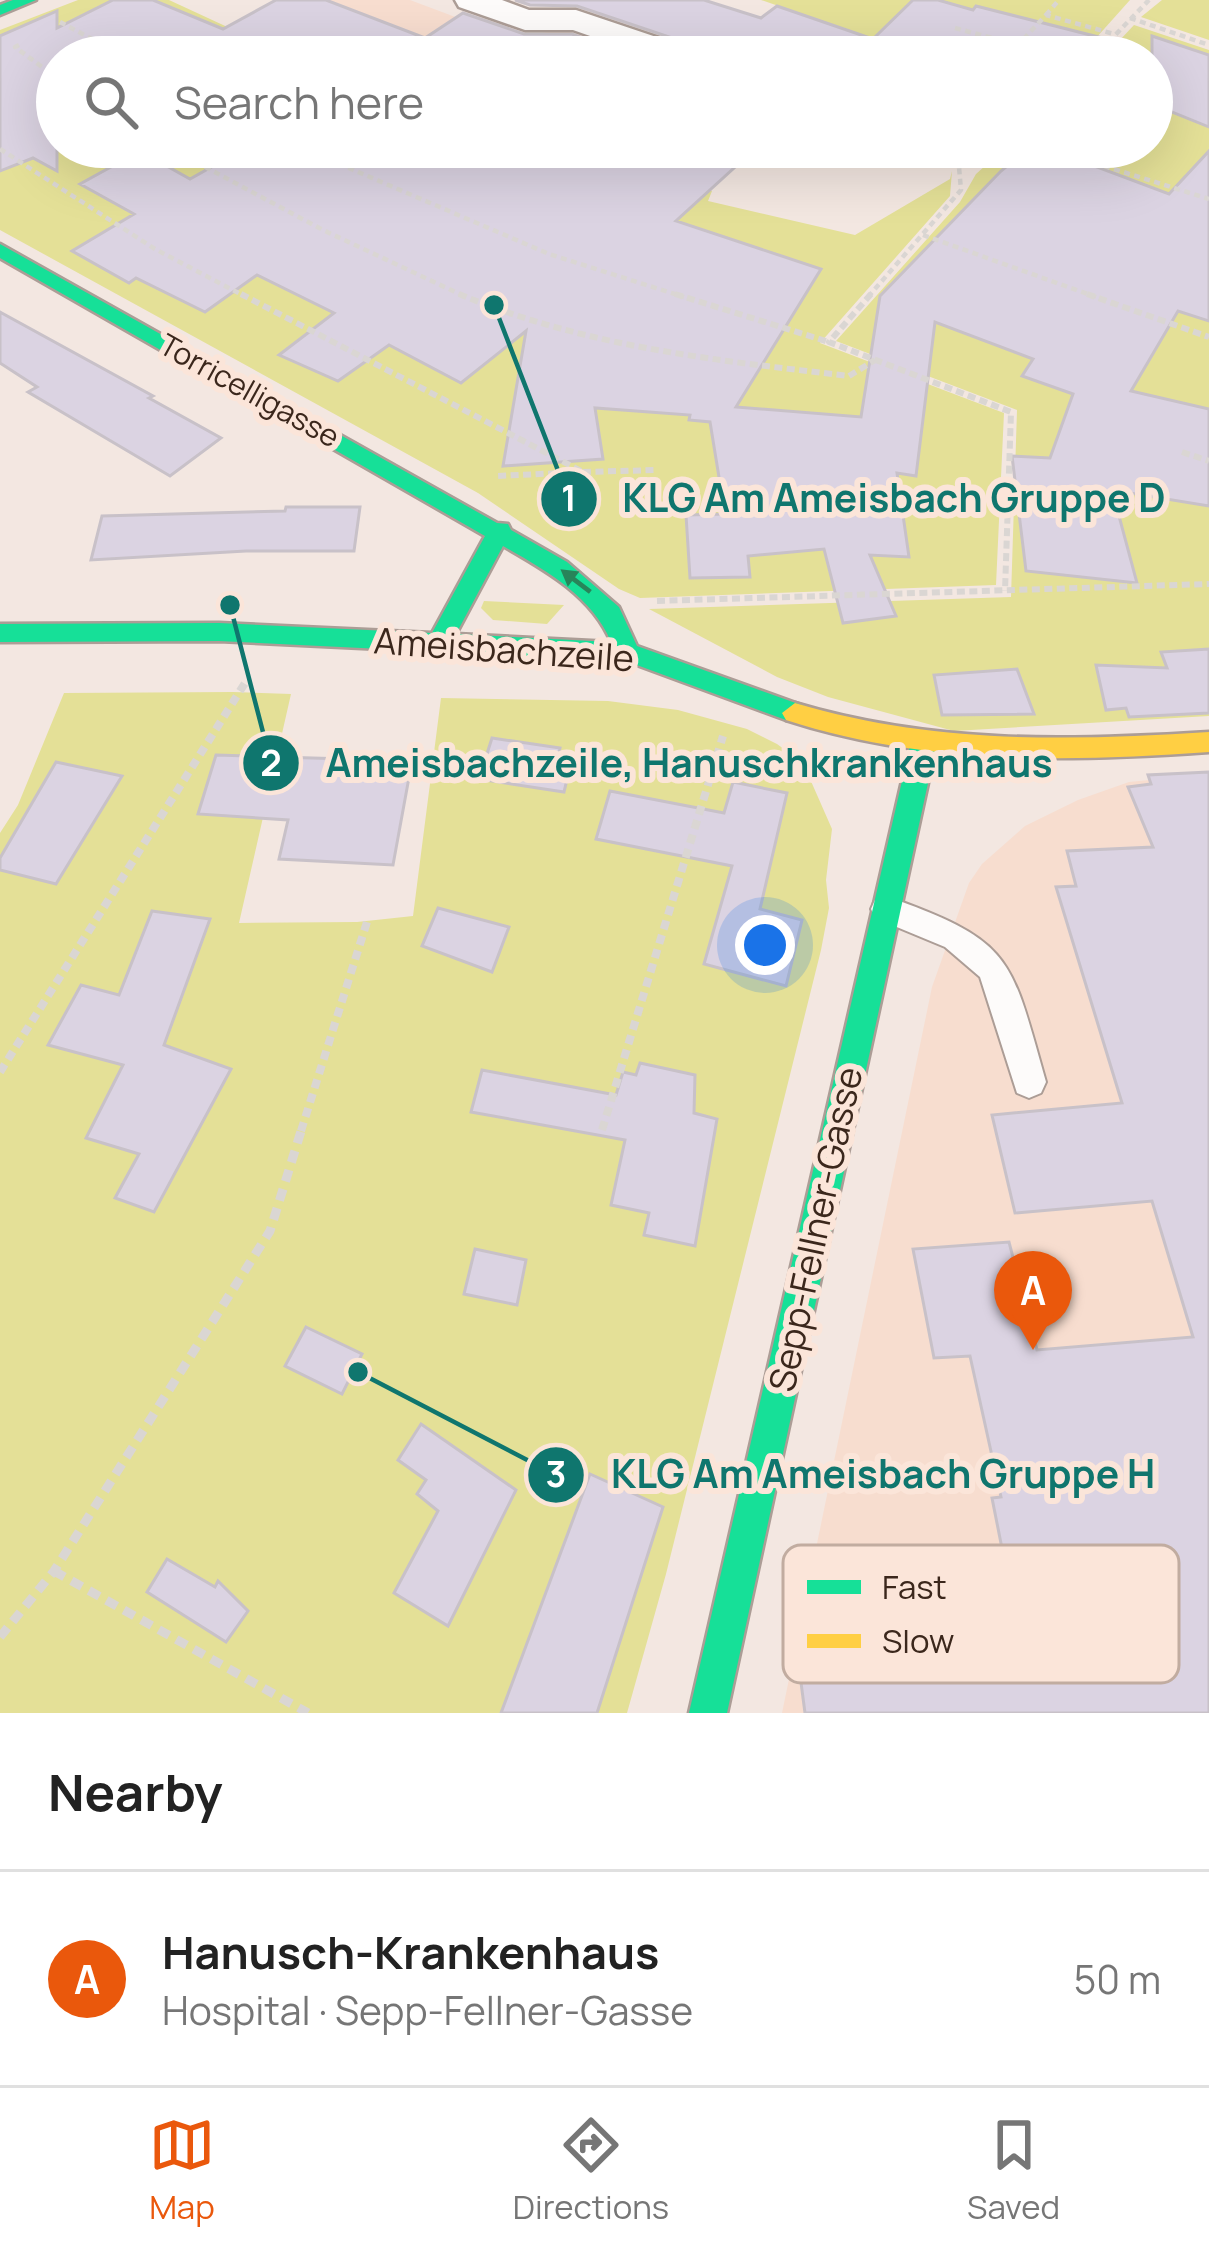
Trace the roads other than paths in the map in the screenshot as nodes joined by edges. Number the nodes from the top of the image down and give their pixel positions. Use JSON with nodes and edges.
{"nodes":[{"id":1,"x":471,"y":0,"type":"edge"},
{"id":2,"x":622,"y":36,"type":"edge"},
{"id":3,"x":0,"y":250,"type":"edge"},
{"id":4,"x":500,"y":530,"type":"junction"},
{"id":5,"x":0,"y":633,"type":"edge"},
{"id":6,"x":440,"y":641,"type":"junction"},
{"id":7,"x":627,"y":652,"type":"junction"},
{"id":8,"x":1209,"y":742,"type":"edge"},
{"id":9,"x":923,"y":746,"type":"junction"},
{"id":10,"x":886,"y":909,"type":"junction"},
{"id":11,"x":1029,"y":1082,"type":"dead end"},
{"id":12,"x":708,"y":1713,"type":"edge"}],
"edges":[{"from":1,"to":2,"type":"street"},
{"from":3,"to":4,"type":"street","name":"Torricelligasse"},
{"from":4,"to":6,"type":"street"},
{"from":7,"to":4,"type":"street","name":"Torricelligasse","one_way":true},
{"from":5,"to":6,"type":"street","name":"Ameisbachzeile"},
{"from":6,"to":7,"type":"street","name":"Ameisbachzeile"},
{"from":7,"to":9,"type":"street","name":"Ameisbachzeile"},
{"from":8,"to":9,"type":"street","name":"Ameisbachzeile"},
{"from":9,"to":10,"type":"street","name":"Sepp-Fellner-Gasse"},
{"from":10,"to":11,"type":"lane"},
{"from":10,"to":12,"type":"street","name":"Sepp-Fellner-Gasse"}]}
